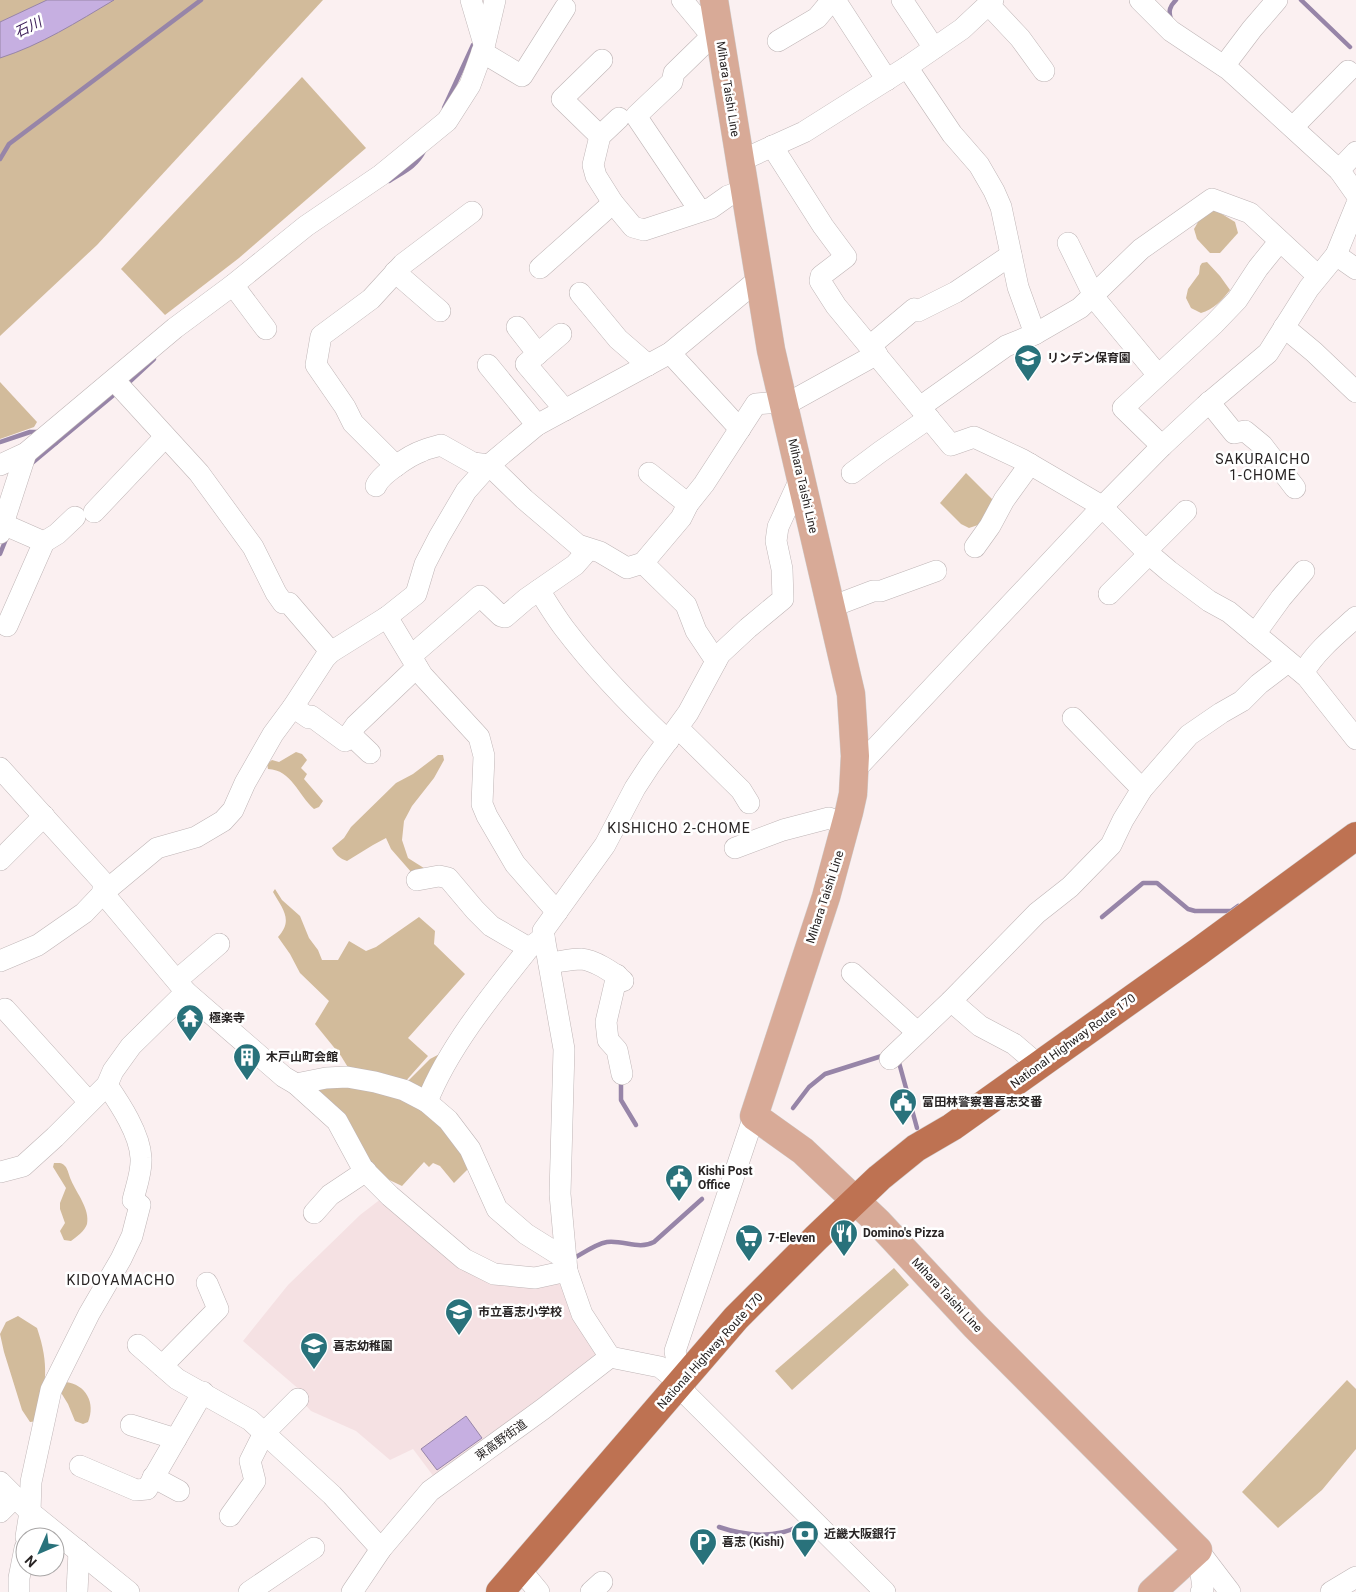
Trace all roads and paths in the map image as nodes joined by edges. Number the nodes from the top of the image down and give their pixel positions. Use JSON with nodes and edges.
{"nodes":[{"id":1,"x":471,"y":0,"type":"edge"},
{"id":2,"x":682,"y":0,"type":"edge"},
{"id":3,"x":714,"y":0,"type":"edge"},
{"id":4,"x":833,"y":0,"type":"edge"},
{"id":5,"x":902,"y":0,"type":"edge"},
{"id":6,"x":1140,"y":0,"type":"edge"},
{"id":7,"x":1277,"y":0,"type":"edge"},
{"id":8,"x":497,"y":1,"type":"edge"},
{"id":9,"x":991,"y":2,"type":"edge"},
{"id":10,"x":565,"y":8,"type":"dead end"},
{"id":11,"x":717,"y":41,"type":"junction"},
{"id":12,"x":778,"y":41,"type":"dead end"},
{"id":13,"x":934,"y":48,"type":"junction"},
{"id":14,"x":483,"y":50,"type":"junction"},
{"id":15,"x":602,"y":60,"type":"dead end"},
{"id":16,"x":1224,"y":66,"type":"junction"},
{"id":17,"x":907,"y":67,"type":"junction"},
{"id":18,"x":1348,"y":71,"type":"dead end"},
{"id":19,"x":1044,"y":72,"type":"dead end"},
{"id":20,"x":887,"y":80,"type":"junction"},
{"id":21,"x":618,"y":118,"type":"dead end"},
{"id":22,"x":1293,"y":127,"type":"junction"},
{"id":23,"x":600,"y":136,"type":"junction"},
{"id":24,"x":772,"y":146,"type":"junction"},
{"id":25,"x":1356,"y":152,"type":"edge"},
{"id":26,"x":740,"y":161,"type":"junction"},
{"id":27,"x":1338,"y":170,"type":"junction"},
{"id":28,"x":745,"y":190,"type":"junction"},
{"id":29,"x":1356,"y":194,"type":"edge"},
{"id":30,"x":612,"y":203,"type":"junction"},
{"id":31,"x":1356,"y":206,"type":"edge"},
{"id":32,"x":700,"y":211,"type":"junction"},
{"id":33,"x":472,"y":212,"type":"dead end"},
{"id":34,"x":1280,"y":242,"type":"junction"},
{"id":35,"x":1068,"y":243,"type":"dead end"},
{"id":36,"x":1011,"y":255,"type":"junction"},
{"id":37,"x":1336,"y":255,"type":"junction"},
{"id":38,"x":540,"y":268,"type":"dead end"},
{"id":39,"x":1356,"y":269,"type":"edge"},
{"id":40,"x":395,"y":272,"type":"junction"},
{"id":41,"x":1318,"y":276,"type":"junction"},
{"id":42,"x":759,"y":279,"type":"junction"},
{"id":43,"x":237,"y":290,"type":"junction"},
{"id":44,"x":580,"y":293,"type":"dead end"},
{"id":45,"x":1093,"y":296,"type":"junction"},
{"id":46,"x":440,"y":312,"type":"dead end"},
{"id":47,"x":517,"y":327,"type":"dead end"},
{"id":48,"x":1284,"y":327,"type":"junction"},
{"id":49,"x":266,"y":329,"type":"dead end"},
{"id":50,"x":561,"y":334,"type":"dead end"},
{"id":51,"x":1035,"y":334,"type":"junction"},
{"id":52,"x":873,"y":350,"type":"junction"},
{"id":53,"x":670,"y":353,"type":"junction"},
{"id":54,"x":538,"y":354,"type":"junction"},
{"id":55,"x":648,"y":365,"type":"junction"},
{"id":56,"x":501,"y":372,"type":"dead end"},
{"id":57,"x":1158,"y":375,"type":"junction"},
{"id":58,"x":114,"y":380,"type":"junction"},
{"id":59,"x":1356,"y":392,"type":"edge"},
{"id":60,"x":783,"y":401,"type":"junction"},
{"id":61,"x":1209,"y":402,"type":"junction"},
{"id":62,"x":564,"y":410,"type":"junction"},
{"id":63,"x":925,"y":412,"type":"junction"},
{"id":64,"x":537,"y":425,"type":"junction"},
{"id":65,"x":740,"y":429,"type":"junction"},
{"id":66,"x":165,"y":437,"type":"junction"},
{"id":67,"x":1162,"y":446,"type":"junction"},
{"id":68,"x":26,"y":453,"type":"junction"},
{"id":69,"x":1030,"y":464,"type":"junction"},
{"id":70,"x":0,"y":465,"type":"edge"},
{"id":71,"x":489,"y":465,"type":"junction"},
{"id":72,"x":396,"y":466,"type":"junction"},
{"id":73,"x":649,"y":472,"type":"dead end"},
{"id":74,"x":852,"y":474,"type":"dead end"},
{"id":75,"x":802,"y":477,"type":"junction"},
{"id":76,"x":376,"y":486,"type":"dead end"},
{"id":77,"x":1295,"y":488,"type":"dead end"},
{"id":78,"x":688,"y":504,"type":"junction"},
{"id":79,"x":1102,"y":507,"type":"junction"},
{"id":80,"x":1186,"y":511,"type":"dead end"},
{"id":81,"x":2,"y":528,"type":"edge"},
{"id":82,"x":44,"y":542,"type":"junction"},
{"id":83,"x":975,"y":547,"type":"dead end"},
{"id":84,"x":590,"y":549,"type":"junction"},
{"id":85,"x":1148,"y":552,"type":"junction"},
{"id":86,"x":643,"y":564,"type":"junction"},
{"id":87,"x":936,"y":571,"type":"dead end"},
{"id":88,"x":1304,"y":571,"type":"dead end"},
{"id":89,"x":539,"y":590,"type":"junction"},
{"id":90,"x":1109,"y":594,"type":"dead end"},
{"id":91,"x":831,"y":607,"type":"junction"},
{"id":92,"x":387,"y":618,"type":"junction"},
{"id":93,"x":1356,"y":618,"type":"edge"},
{"id":94,"x":7,"y":626,"type":"dead end"},
{"id":95,"x":1255,"y":634,"type":"junction"},
{"id":96,"x":331,"y":652,"type":"junction"},
{"id":97,"x":414,"y":661,"type":"junction"},
{"id":98,"x":716,"y":661,"type":"junction"},
{"id":99,"x":1296,"y":668,"type":"junction"},
{"id":100,"x":293,"y":707,"type":"junction"},
{"id":101,"x":1073,"y":718,"type":"dead end"},
{"id":102,"x":350,"y":734,"type":"junction"},
{"id":103,"x":673,"y":734,"type":"junction"},
{"id":104,"x":1356,"y":740,"type":"edge"},
{"id":105,"x":370,"y":753,"type":"dead end"},
{"id":106,"x":0,"y":768,"type":"edge"},
{"id":107,"x":855,"y":770,"type":"junction"},
{"id":108,"x":1142,"y":789,"type":"junction"},
{"id":109,"x":750,"y":803,"type":"dead end"},
{"id":110,"x":44,"y":816,"type":"junction"},
{"id":111,"x":846,"y":826,"type":"dead end"},
{"id":112,"x":1356,"y":836,"type":"edge"},
{"id":113,"x":735,"y":848,"type":"dead end"},
{"id":114,"x":0,"y":860,"type":"edge"},
{"id":115,"x":417,"y":880,"type":"dead end"},
{"id":116,"x":103,"y":893,"type":"junction"},
{"id":117,"x":557,"y":912,"type":"junction"},
{"id":118,"x":537,"y":943,"type":"junction"},
{"id":119,"x":219,"y":944,"type":"dead end"},
{"id":120,"x":0,"y":961,"type":"edge"},
{"id":121,"x":549,"y":963,"type":"junction"},
{"id":122,"x":852,"y":973,"type":"dead end"},
{"id":123,"x":181,"y":986,"type":"junction"},
{"id":124,"x":951,"y":1001,"type":"junction"},
{"id":125,"x":5,"y":1010,"type":"dead end"},
{"id":126,"x":916,"y":1032,"type":"junction"},
{"id":127,"x":890,"y":1059,"type":"dead end"},
{"id":128,"x":1037,"y":1066,"type":"junction"},
{"id":129,"x":622,"y":1074,"type":"dead end"},
{"id":130,"x":296,"y":1084,"type":"junction"},
{"id":131,"x":106,"y":1085,"type":"junction"},
{"id":132,"x":89,"y":1102,"type":"junction"},
{"id":133,"x":427,"y":1102,"type":"junction"},
{"id":134,"x":754,"y":1116,"type":"junction"},
{"id":135,"x":366,"y":1171,"type":"junction"},
{"id":136,"x":0,"y":1172,"type":"edge"},
{"id":137,"x":855,"y":1201,"type":"junction"},
{"id":138,"x":314,"y":1213,"type":"dead end"},
{"id":139,"x":566,"y":1265,"type":"junction"},
{"id":140,"x":207,"y":1284,"type":"dead end"},
{"id":141,"x":138,"y":1345,"type":"dead end"},
{"id":142,"x":610,"y":1357,"type":"junction"},
{"id":143,"x":162,"y":1366,"type":"junction"},
{"id":144,"x":681,"y":1384,"type":"junction"},
{"id":145,"x":202,"y":1392,"type":"junction"},
{"id":146,"x":298,"y":1399,"type":"dead end"},
{"id":147,"x":131,"y":1425,"type":"dead end"},
{"id":148,"x":264,"y":1433,"type":"junction"},
{"id":149,"x":176,"y":1438,"type":"junction"},
{"id":150,"x":80,"y":1466,"type":"dead end"},
{"id":151,"x":154,"y":1477,"type":"junction"},
{"id":152,"x":8,"y":1490,"type":"edge"},
{"id":153,"x":180,"y":1491,"type":"dead end"},
{"id":154,"x":0,"y":1512,"type":"edge"},
{"id":155,"x":30,"y":1512,"type":"junction"},
{"id":156,"x":230,"y":1516,"type":"dead end"},
{"id":157,"x":28,"y":1527,"type":"edge"},
{"id":158,"x":314,"y":1548,"type":"dead end"},
{"id":159,"x":381,"y":1549,"type":"junction"},
{"id":160,"x":1198,"y":1550,"type":"junction"},
{"id":161,"x":79,"y":1551,"type":"junction"},
{"id":162,"x":520,"y":1569,"type":"junction"},
{"id":163,"x":19,"y":1577,"type":"edge"},
{"id":164,"x":1356,"y":1577,"type":"edge"},
{"id":165,"x":19,"y":1592,"type":"edge"},
{"id":166,"x":77,"y":1592,"type":"edge"},
{"id":167,"x":129,"y":1592,"type":"edge"},
{"id":168,"x":249,"y":1592,"type":"edge"},
{"id":169,"x":352,"y":1592,"type":"edge"},
{"id":170,"x":500,"y":1592,"type":"edge"},
{"id":171,"x":539,"y":1592,"type":"edge"},
{"id":172,"x":885,"y":1592,"type":"edge"},
{"id":173,"x":1152,"y":1592,"type":"edge"},
{"id":174,"x":1200,"y":1592,"type":"edge"},
{"id":175,"x":1230,"y":1592,"type":"edge"},
{"id":176,"x":1332,"y":1592,"type":"edge"}],
"edges":[{"from":1,"to":14,"type":"street"},
{"from":2,"to":11,"type":"street"},
{"from":3,"to":11,"type":"main road","name":"Mihara Taishi Line"},
{"from":4,"to":12,"type":"street"},
{"from":4,"to":20,"type":"street"},
{"from":5,"to":13,"type":"street"},
{"from":6,"to":16,"type":"street"},
{"from":7,"to":16,"type":"street"},
{"from":8,"to":14,"type":"street"},
{"from":9,"to":13,"type":"street"},
{"from":9,"to":19,"type":"street"},
{"from":10,"to":14,"type":"street"},
{"from":11,"to":26,"type":"main road","name":"Mihara Taishi Line"},
{"from":11,"to":32,"type":"street"},
{"from":13,"to":17,"type":"street"},
{"from":14,"to":43,"type":"street"},
{"from":15,"to":23,"type":"street"},
{"from":16,"to":22,"type":"street"},
{"from":17,"to":20,"type":"street"},
{"from":17,"to":36,"type":"street"},
{"from":18,"to":22,"type":"street"},
{"from":20,"to":24,"type":"street"},
{"from":21,"to":23,"type":"street"},
{"from":22,"to":27,"type":"street"},
{"from":23,"to":30,"type":"street"},
{"from":24,"to":26,"type":"street"},
{"from":24,"to":52,"type":"street"},
{"from":25,"to":27,"type":"street"},
{"from":26,"to":28,"type":"main road","name":"Mihara Taishi Line"},
{"from":27,"to":29,"type":"street"},
{"from":28,"to":32,"type":"street"},
{"from":28,"to":42,"type":"main road","name":"Mihara Taishi Line"},
{"from":30,"to":32,"type":"street"},
{"from":30,"to":38,"type":"street"},
{"from":31,"to":37,"type":"street"},
{"from":33,"to":40,"type":"street"},
{"from":34,"to":41,"type":"street"},
{"from":34,"to":45,"type":"street"},
{"from":34,"to":57,"type":"street"},
{"from":35,"to":45,"type":"street"},
{"from":36,"to":51,"type":"street"},
{"from":36,"to":52,"type":"street"},
{"from":37,"to":39,"type":"street"},
{"from":37,"to":41,"type":"street"},
{"from":40,"to":46,"type":"street"},
{"from":40,"to":72,"type":"street"},
{"from":41,"to":48,"type":"street"},
{"from":42,"to":53,"type":"street"},
{"from":42,"to":60,"type":"main road","name":"Mihara Taishi Line"},
{"from":43,"to":49,"type":"street"},
{"from":43,"to":58,"type":"street"},
{"from":44,"to":55,"type":"street"},
{"from":45,"to":51,"type":"street"},
{"from":45,"to":57,"type":"street"},
{"from":47,"to":54,"type":"street"},
{"from":48,"to":59,"type":"street"},
{"from":48,"to":61,"type":"street"},
{"from":50,"to":54,"type":"street"},
{"from":51,"to":63,"type":"street"},
{"from":52,"to":60,"type":"street"},
{"from":52,"to":63,"type":"street"},
{"from":53,"to":55,"type":"street"},
{"from":53,"to":65,"type":"street"},
{"from":54,"to":62,"type":"street"},
{"from":55,"to":62,"type":"street"},
{"from":56,"to":64,"type":"street"},
{"from":57,"to":67,"type":"street"},
{"from":58,"to":66,"type":"street"},
{"from":58,"to":68,"type":"street"},
{"from":60,"to":65,"type":"street"},
{"from":60,"to":75,"type":"main road","name":"Mihara Taishi Line"},
{"from":61,"to":67,"type":"street"},
{"from":61,"to":77,"type":"street"},
{"from":62,"to":64,"type":"street"},
{"from":63,"to":69,"type":"street"},
{"from":63,"to":74,"type":"street"},
{"from":64,"to":71,"type":"street"},
{"from":65,"to":78,"type":"street"},
{"from":66,"to":82,"type":"street"},
{"from":66,"to":96,"type":"street"},
{"from":67,"to":79,"type":"street"},
{"from":68,"to":70,"type":"street"},
{"from":68,"to":81,"type":"street"},
{"from":69,"to":79,"type":"street"},
{"from":69,"to":83,"type":"street"},
{"from":71,"to":72,"type":"street"},
{"from":71,"to":84,"type":"street"},
{"from":71,"to":92,"type":"street"},
{"from":72,"to":76,"type":"street"},
{"from":73,"to":78,"type":"street"},
{"from":75,"to":91,"type":"main road","name":"Mihara Taishi Line"},
{"from":75,"to":98,"type":"street"},
{"from":78,"to":86,"type":"street"},
{"from":79,"to":85,"type":"street"},
{"from":79,"to":107,"type":"street"},
{"from":80,"to":85,"type":"street"},
{"from":81,"to":82,"type":"street"},
{"from":82,"to":94,"type":"street"},
{"from":84,"to":86,"type":"street"},
{"from":84,"to":89,"type":"street"},
{"from":85,"to":90,"type":"street"},
{"from":85,"to":95,"type":"street"},
{"from":86,"to":98,"type":"street"},
{"from":87,"to":91,"type":"street"},
{"from":88,"to":95,"type":"street"},
{"from":89,"to":97,"type":"street"},
{"from":89,"to":103,"type":"street"},
{"from":91,"to":107,"type":"main road","name":"Mihara Taishi Line"},
{"from":92,"to":96,"type":"street"},
{"from":92,"to":97,"type":"street"},
{"from":93,"to":99,"type":"street"},
{"from":95,"to":99,"type":"street"},
{"from":96,"to":100,"type":"street"},
{"from":97,"to":102,"type":"street"},
{"from":97,"to":117,"type":"street"},
{"from":98,"to":103,"type":"street"},
{"from":99,"to":104,"type":"street"},
{"from":99,"to":108,"type":"street"},
{"from":100,"to":102,"type":"street"},
{"from":100,"to":116,"type":"street"},
{"from":101,"to":108,"type":"street"},
{"from":102,"to":105,"type":"street"},
{"from":103,"to":109,"type":"street"},
{"from":103,"to":117,"type":"street"},
{"from":106,"to":110,"type":"street"},
{"from":107,"to":134,"type":"main road","name":"Mihara Taishi Line"},
{"from":108,"to":124,"type":"street"},
{"from":110,"to":114,"type":"street"},
{"from":110,"to":116,"type":"street"},
{"from":111,"to":113,"type":"street"},
{"from":112,"to":128,"type":"highway","name":"National Highway Route 170"},
{"from":115,"to":118,"type":"street"},
{"from":116,"to":120,"type":"street"},
{"from":116,"to":123,"type":"street"},
{"from":117,"to":118,"type":"street"},
{"from":118,"to":121,"type":"street"},
{"from":118,"to":133,"type":"street"},
{"from":119,"to":123,"type":"street"},
{"from":121,"to":129,"type":"street"},
{"from":121,"to":139,"type":"street"},
{"from":122,"to":126,"type":"street"},
{"from":123,"to":130,"type":"street"},
{"from":123,"to":131,"type":"street"},
{"from":124,"to":126,"type":"street"},
{"from":124,"to":128,"type":"street"},
{"from":125,"to":132,"type":"street"},
{"from":126,"to":127,"type":"street"},
{"from":128,"to":137,"type":"highway","name":"National Highway Route 170"},
{"from":130,"to":133,"type":"street"},
{"from":130,"to":135,"type":"street"},
{"from":131,"to":132,"type":"street"},
{"from":131,"to":155,"type":"street"},
{"from":132,"to":136,"type":"street"},
{"from":133,"to":139,"type":"street"},
{"from":134,"to":137,"type":"main road","name":"Mihara Taishi Line"},
{"from":134,"to":144,"type":"street"},
{"from":135,"to":138,"type":"street"},
{"from":135,"to":139,"type":"street"},
{"from":137,"to":144,"type":"highway","name":"National Highway Route 170"},
{"from":137,"to":160,"type":"main road","name":"Mihara Taishi Line"},
{"from":139,"to":142,"type":"street"},
{"from":140,"to":143,"type":"street"},
{"from":141,"to":143,"type":"street"},
{"from":142,"to":144,"type":"street"},
{"from":142,"to":159,"type":"street","name":"東高野街道"},
{"from":143,"to":145,"type":"street"},
{"from":144,"to":162,"type":"highway","name":"National Highway Route 170"},
{"from":144,"to":172,"type":"street"},
{"from":145,"to":148,"type":"street"},
{"from":145,"to":149,"type":"street"},
{"from":146,"to":148,"type":"street"},
{"from":147,"to":149,"type":"street"},
{"from":148,"to":156,"type":"street"},
{"from":148,"to":159,"type":"street"},
{"from":149,"to":151,"type":"street"},
{"from":150,"to":151,"type":"street"},
{"from":151,"to":153,"type":"street"},
{"from":152,"to":154,"type":"street"},
{"from":152,"to":155,"type":"street"},
{"from":155,"to":157,"type":"street"},
{"from":155,"to":161,"type":"street"},
{"from":158,"to":168,"type":"street"},
{"from":159,"to":169,"type":"street","name":"東高野街道"},
{"from":160,"to":173,"type":"main road"},
{"from":160,"to":174,"type":"street"},
{"from":160,"to":175,"type":"street"},
{"from":161,"to":166,"type":"street"},
{"from":161,"to":167,"type":"street"},
{"from":162,"to":170,"type":"highway","name":"National Highway Route 170"},
{"from":162,"to":171,"type":"street"},
{"from":163,"to":165,"type":"street"},
{"from":164,"to":176,"type":"street"}]}
